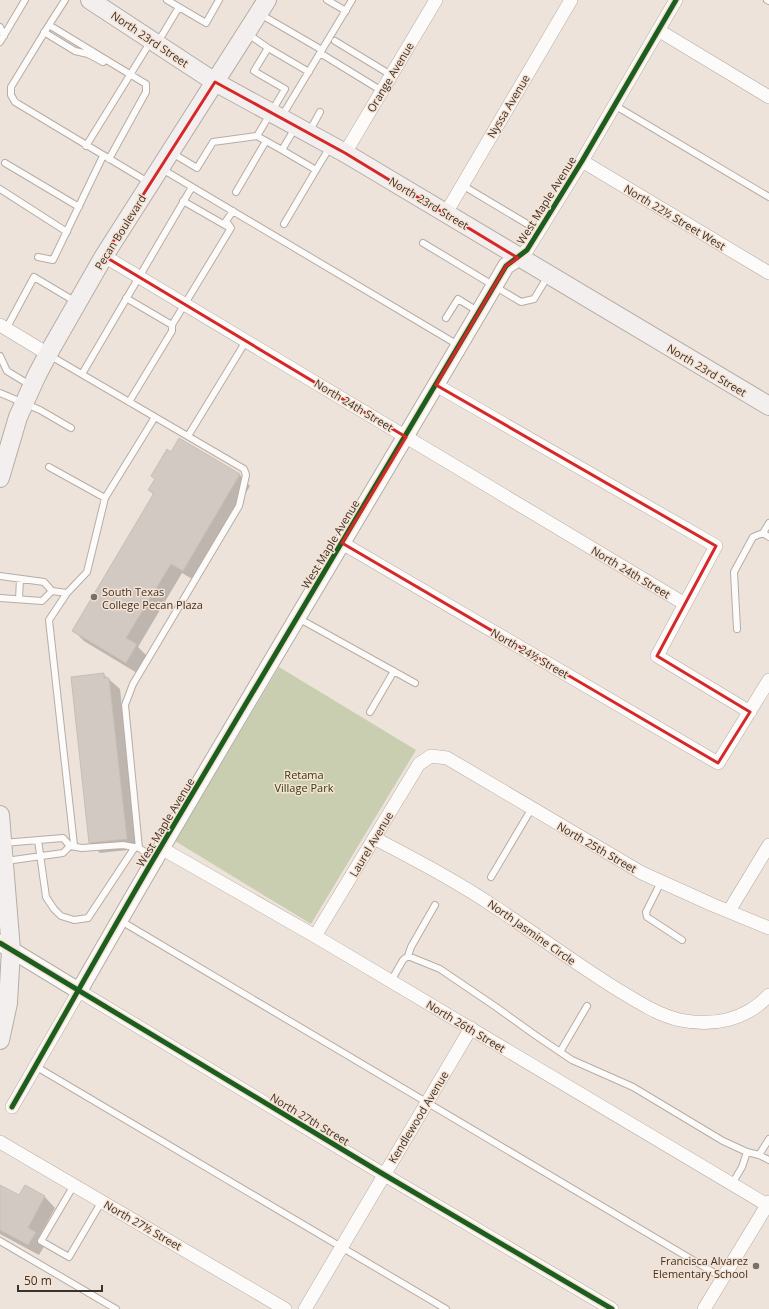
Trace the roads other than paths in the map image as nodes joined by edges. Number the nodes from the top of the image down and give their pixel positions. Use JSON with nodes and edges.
{"nodes":[{"id":1,"x":25,"y":0,"type":"edge"},
{"id":2,"x":65,"y":0,"type":"edge"},
{"id":3,"x":167,"y":0,"type":"edge"},
{"id":4,"x":220,"y":0,"type":"edge"},
{"id":5,"x":327,"y":0,"type":"edge"},
{"id":6,"x":352,"y":0,"type":"edge"},
{"id":7,"x":436,"y":0,"type":"edge"},
{"id":8,"x":571,"y":0,"type":"edge"},
{"id":9,"x":676,"y":0,"type":"edge"},
{"id":10,"x":101,"y":4,"type":"edge"},
{"id":11,"x":179,"y":7,"type":"junction"},
{"id":12,"x":263,"y":7,"type":"edge"},
{"id":13,"x":346,"y":11,"type":"junction"},
{"id":14,"x":49,"y":25,"type":"junction"},
{"id":15,"x":0,"y":27,"type":"edge"},
{"id":16,"x":658,"y":30,"type":"junction"},
{"id":17,"x":44,"y":32,"type":"junction"},
{"id":18,"x":246,"y":33,"type":"junction"},
{"id":19,"x":4,"y":36,"type":"junction"},
{"id":20,"x":335,"y":41,"type":"dead end"},
{"id":21,"x":0,"y":42,"type":"edge"},
{"id":22,"x":154,"y":42,"type":"junction"},
{"id":23,"x":268,"y":48,"type":"junction"},
{"id":24,"x":321,"y":52,"type":"junction"},
{"id":25,"x":309,"y":72,"type":"junction"},
{"id":26,"x":130,"y":74,"type":"junction"},
{"id":27,"x":391,"y":75,"type":"junction"},
{"id":28,"x":215,"y":82,"type":"junction"},
{"id":29,"x":285,"y":89,"type":"junction"},
{"id":30,"x":382,"y":91,"type":"junction"},
{"id":31,"x":295,"y":94,"type":"junction"},
{"id":32,"x":769,"y":97,"type":"edge"},
{"id":33,"x":614,"y":105,"type":"junction"},
{"id":34,"x":320,"y":112,"type":"dead end"},
{"id":35,"x":289,"y":123,"type":"junction"},
{"id":36,"x":257,"y":136,"type":"junction"},
{"id":37,"x":266,"y":141,"type":"junction"},
{"id":38,"x":86,"y":146,"type":"junction"},
{"id":39,"x":338,"y":149,"type":"junction"},
{"id":40,"x":282,"y":150,"type":"junction"},
{"id":41,"x":170,"y":152,"type":"junction"},
{"id":42,"x":106,"y":157,"type":"junction"},
{"id":43,"x":582,"y":161,"type":"junction"},
{"id":44,"x":5,"y":163,"type":"dead end"},
{"id":45,"x":160,"y":168,"type":"junction"},
{"id":46,"x":316,"y":170,"type":"junction"},
{"id":47,"x":150,"y":184,"type":"junction"},
{"id":48,"x":462,"y":185,"type":"junction"},
{"id":49,"x":192,"y":187,"type":"junction"},
{"id":50,"x":0,"y":189,"type":"edge"},
{"id":51,"x":236,"y":192,"type":"dead end"},
{"id":52,"x":769,"y":197,"type":"edge"},
{"id":53,"x":183,"y":201,"type":"junction"},
{"id":54,"x":79,"y":207,"type":"junction"},
{"id":55,"x":233,"y":211,"type":"junction"},
{"id":56,"x":446,"y":213,"type":"junction"},
{"id":57,"x":284,"y":224,"type":"dead end"},
{"id":58,"x":231,"y":228,"type":"junction"},
{"id":59,"x":539,"y":231,"type":"junction"},
{"id":60,"x":67,"y":232,"type":"junction"},
{"id":61,"x":423,"y":243,"type":"dead end"},
{"id":62,"x":104,"y":256,"type":"junction"},
{"id":63,"x":38,"y":257,"type":"dead end"},
{"id":64,"x":518,"y":258,"type":"junction"},
{"id":65,"x":769,"y":273,"type":"edge"},
{"id":66,"x":548,"y":275,"type":"junction"},
{"id":67,"x":138,"y":277,"type":"junction"},
{"id":68,"x":494,"y":286,"type":"junction"},
{"id":69,"x":126,"y":298,"type":"junction"},
{"id":70,"x":77,"y":303,"type":"junction"},
{"id":71,"x":184,"y":304,"type":"junction"},
{"id":72,"x":479,"y":312,"type":"junction"},
{"id":73,"x":446,"y":318,"type":"dead end"},
{"id":74,"x":172,"y":325,"type":"junction"},
{"id":75,"x":3,"y":327,"type":"edge"},
{"id":76,"x":246,"y":341,"type":"junction"},
{"id":77,"x":459,"y":346,"type":"junction"},
{"id":78,"x":48,"y":354,"type":"junction"},
{"id":79,"x":1,"y":361,"type":"edge"},
{"id":80,"x":82,"y":374,"type":"junction"},
{"id":81,"x":436,"y":385,"type":"junction"},
{"id":82,"x":32,"y":386,"type":"junction"},
{"id":83,"x":0,"y":393,"type":"edge"},
{"id":84,"x":129,"y":402,"type":"junction"},
{"id":85,"x":24,"y":403,"type":"junction"},
{"id":86,"x":769,"y":406,"type":"edge"},
{"id":87,"x":155,"y":417,"type":"junction"},
{"id":88,"x":71,"y":428,"type":"dead end"},
{"id":89,"x":188,"y":436,"type":"junction"},
{"id":90,"x":406,"y":437,"type":"junction"},
{"id":91,"x":3,"y":453,"type":"edge"},
{"id":92,"x":49,"y":467,"type":"dead end"},
{"id":93,"x":0,"y":478,"type":"edge"},
{"id":94,"x":105,"y":498,"type":"junction"},
{"id":95,"x":769,"y":522,"type":"edge"},
{"id":96,"x":762,"y":533,"type":"junction"},
{"id":97,"x":769,"y":537,"type":"edge"},
{"id":98,"x":342,"y":542,"type":"junction"},
{"id":99,"x":0,"y":576,"type":"edge"},
{"id":100,"x":20,"y":579,"type":"junction"},
{"id":101,"x":52,"y":591,"type":"junction"},
{"id":102,"x":67,"y":593,"type":"junction"},
{"id":103,"x":0,"y":598,"type":"edge"},
{"id":104,"x":19,"y":599,"type":"junction"},
{"id":105,"x":685,"y":604,"type":"junction"},
{"id":106,"x":298,"y":618,"type":"junction"},
{"id":107,"x":736,"y":629,"type":"dead end"},
{"id":108,"x":394,"y":671,"type":"junction"},
{"id":109,"x":769,"y":680,"type":"edge"},
{"id":110,"x":415,"y":683,"type":"dead end"},
{"id":111,"x":370,"y":712,"type":"dead end"},
{"id":112,"x":750,"y":712,"type":"junction"},
{"id":113,"x":431,"y":756,"type":"joint"},
{"id":114,"x":532,"y":808,"type":"junction"},
{"id":115,"x":0,"y":815,"type":"edge"},
{"id":116,"x":374,"y":838,"type":"junction"},
{"id":117,"x":38,"y":840,"type":"junction"},
{"id":118,"x":769,"y":845,"type":"edge"},
{"id":119,"x":72,"y":846,"type":"junction"},
{"id":120,"x":137,"y":847,"type":"junction"},
{"id":121,"x":4,"y":852,"type":"junction"},
{"id":122,"x":158,"y":853,"type":"junction"},
{"id":123,"x":40,"y":856,"type":"junction"},
{"id":124,"x":491,"y":877,"type":"dead end"},
{"id":125,"x":661,"y":882,"type":"junction"},
{"id":126,"x":436,"y":905,"type":"dead end"},
{"id":127,"x":729,"y":911,"type":"junction"},
{"id":128,"x":119,"y":920,"type":"junction"},
{"id":129,"x":769,"y":928,"type":"edge"},
{"id":130,"x":315,"y":936,"type":"junction"},
{"id":131,"x":682,"y":940,"type":"dead end"},
{"id":132,"x":5,"y":946,"type":"edge"},
{"id":133,"x":408,"y":956,"type":"junction"},
{"id":134,"x":391,"y":981,"type":"junction"},
{"id":135,"x":79,"y":991,"type":"junction"},
{"id":136,"x":769,"y":995,"type":"edge"},
{"id":137,"x":587,"y":1006,"type":"dead end"},
{"id":138,"x":471,"y":1028,"type":"junction"},
{"id":139,"x":0,"y":1040,"type":"edge"},
{"id":140,"x":560,"y":1052,"type":"junction"},
{"id":141,"x":35,"y":1066,"type":"junction"},
{"id":142,"x":426,"y":1102,"type":"junction"},
{"id":143,"x":12,"y":1106,"type":"dead end"},
{"id":144,"x":769,"y":1138,"type":"edge"},
{"id":145,"x":0,"y":1142,"type":"edge"},
{"id":146,"x":747,"y":1152,"type":"junction"},
{"id":147,"x":759,"y":1155,"type":"junction"},
{"id":148,"x":769,"y":1160,"type":"edge"},
{"id":149,"x":383,"y":1174,"type":"junction"},
{"id":150,"x":732,"y":1184,"type":"junction"},
{"id":151,"x":74,"y":1185,"type":"junction"},
{"id":152,"x":102,"y":1201,"type":"junction"},
{"id":153,"x":768,"y":1204,"type":"edge"},
{"id":154,"x":0,"y":1241,"type":"edge"},
{"id":155,"x":341,"y":1247,"type":"junction"},
{"id":156,"x":723,"y":1278,"type":"junction"},
{"id":157,"x":116,"y":1309,"type":"edge"},
{"id":158,"x":285,"y":1309,"type":"edge"},
{"id":159,"x":305,"y":1309,"type":"edge"},
{"id":160,"x":446,"y":1309,"type":"edge"},
{"id":161,"x":612,"y":1309,"type":"edge"},
{"id":162,"x":704,"y":1309,"type":"edge"}],
"edges":[{"from":1,"to":19,"type":"lane"},
{"from":2,"to":14,"type":"lane"},
{"from":3,"to":11,"type":"lane"},
{"from":4,"to":11,"type":"lane"},
{"from":5,"to":13,"type":"lane"},
{"from":6,"to":13,"type":"lane"},
{"from":7,"to":27,"type":"street","name":"Orange Avenue"},
{"from":8,"to":48,"type":"street","name":"Nyssa Avenue"},
{"from":9,"to":16,"type":"street","name":"West Maple Avenue"},
{"from":10,"to":22,"type":"main road","name":"North 23rd Street"},
{"from":11,"to":22,"type":"lane"},
{"from":12,"to":18,"type":"main road","name":"Pecan Boulevard"},
{"from":12,"to":24,"type":"lane"},
{"from":13,"to":24,"type":"lane"},
{"from":14,"to":17,"type":"lane"},
{"from":14,"to":26,"type":"lane"},
{"from":15,"to":19,"type":"lane"},
{"from":16,"to":32,"type":"street"},
{"from":16,"to":33,"type":"street","name":"West Maple Avenue"},
{"from":17,"to":26,"type":"lane"},
{"from":17,"to":38,"type":"lane"},
{"from":18,"to":23,"type":"lane"},
{"from":18,"to":28,"type":"main road","name":"Pecan Boulevard"},
{"from":19,"to":21,"type":"lane"},
{"from":20,"to":27,"type":"lane"},
{"from":22,"to":26,"type":"lane"},
{"from":22,"to":28,"type":"main road","name":"North 23rd Street"},
{"from":23,"to":25,"type":"lane"},
{"from":23,"to":29,"type":"lane"},
{"from":24,"to":25,"type":"lane"},
{"from":24,"to":30,"type":"lane"},
{"from":25,"to":31,"type":"lane"},
{"from":26,"to":38,"type":"lane"},
{"from":26,"to":42,"type":"lane"},
{"from":27,"to":30,"type":"street","name":"Orange Avenue"},
{"from":28,"to":35,"type":"main road","name":"North 23rd Street"},
{"from":28,"to":41,"type":"main road","name":"Pecan Boulevard"},
{"from":29,"to":31,"type":"lane"},
{"from":29,"to":35,"type":"lane"},
{"from":30,"to":39,"type":"street","name":"Orange Avenue"},
{"from":31,"to":35,"type":"lane"},
{"from":33,"to":43,"type":"street","name":"West Maple Avenue"},
{"from":33,"to":52,"type":"lane"},
{"from":34,"to":35,"type":"lane"},
{"from":35,"to":36,"type":"lane"},
{"from":35,"to":39,"type":"main road","name":"North 23rd Street"},
{"from":35,"to":40,"type":"lane"},
{"from":36,"to":37,"type":"lane"},
{"from":36,"to":41,"type":"lane"},
{"from":37,"to":40,"type":"lane"},
{"from":37,"to":51,"type":"lane"},
{"from":38,"to":42,"type":"lane"},
{"from":39,"to":46,"type":"lane"},
{"from":39,"to":56,"type":"main road","name":"North 23rd Street"},
{"from":40,"to":46,"type":"lane"},
{"from":41,"to":45,"type":"main road","name":"Pecan Boulevard"},
{"from":42,"to":47,"type":"lane"},
{"from":42,"to":54,"type":"lane"},
{"from":43,"to":59,"type":"street","name":"West Maple Avenue"},
{"from":43,"to":65,"type":"street","name":"North 22½ Street West"},
{"from":44,"to":54,"type":"lane"},
{"from":45,"to":47,"type":"main road","name":"Pecan Boulevard"},
{"from":45,"to":49,"type":"lane"},
{"from":46,"to":57,"type":"lane"},
{"from":47,"to":62,"type":"main road","name":"Pecan Boulevard"},
{"from":48,"to":56,"type":"street","name":"Nyssa Avenue"},
{"from":48,"to":59,"type":"lane"},
{"from":49,"to":53,"type":"lane"},
{"from":49,"to":55,"type":"lane"},
{"from":50,"to":60,"type":"lane"},
{"from":53,"to":58,"type":"lane"},
{"from":53,"to":67,"type":"lane"},
{"from":54,"to":60,"type":"lane"},
{"from":55,"to":58,"type":"lane"},
{"from":55,"to":77,"type":"lane"},
{"from":56,"to":64,"type":"main road","name":"North 23rd Street"},
{"from":58,"to":71,"type":"lane"},
{"from":59,"to":64,"type":"street","name":"West Maple Avenue"},
{"from":60,"to":63,"type":"lane"},
{"from":61,"to":68,"type":"lane"},
{"from":62,"to":67,"type":"street","name":"North 24th Street"},
{"from":62,"to":70,"type":"main road","name":"Pecan Boulevard"},
{"from":64,"to":66,"type":"main road","name":"North 23rd Street"},
{"from":64,"to":68,"type":"street","name":"West Maple Avenue"},
{"from":66,"to":68,"type":"lane"},
{"from":66,"to":86,"type":"main road","name":"North 23rd Street"},
{"from":67,"to":69,"type":"lane"},
{"from":67,"to":71,"type":"street","name":"North 24th Street"},
{"from":68,"to":72,"type":"street","name":"West Maple Avenue"},
{"from":69,"to":74,"type":"lane"},
{"from":69,"to":80,"type":"lane"},
{"from":70,"to":75,"type":"lane"},
{"from":70,"to":78,"type":"main road","name":"Pecan Boulevard"},
{"from":71,"to":74,"type":"lane"},
{"from":71,"to":76,"type":"street","name":"North 24th Street"},
{"from":72,"to":73,"type":"lane"},
{"from":72,"to":77,"type":"street","name":"West Maple Avenue"},
{"from":74,"to":84,"type":"lane"},
{"from":75,"to":78,"type":"street"},
{"from":76,"to":89,"type":"lane"},
{"from":76,"to":90,"type":"street","name":"North 24th Street"},
{"from":77,"to":81,"type":"street","name":"West Maple Avenue"},
{"from":78,"to":80,"type":"lane"},
{"from":78,"to":82,"type":"main road","name":"Pecan Boulevard"},
{"from":79,"to":82,"type":"lane"},
{"from":80,"to":84,"type":"lane"},
{"from":81,"to":90,"type":"street","name":"West Maple Avenue"},
{"from":81,"to":105,"type":"street"},
{"from":82,"to":85,"type":"main road","name":"Pecan Boulevard"},
{"from":83,"to":85,"type":"lane"},
{"from":84,"to":87,"type":"lane"},
{"from":85,"to":88,"type":"lane"},
{"from":85,"to":91,"type":"main road","name":"Pecan Boulevard"},
{"from":87,"to":89,"type":"lane"},
{"from":87,"to":94,"type":"lane"},
{"from":89,"to":120,"type":"lane"},
{"from":90,"to":98,"type":"street","name":"West Maple Avenue"},
{"from":90,"to":105,"type":"street","name":"North 24th Street"},
{"from":91,"to":93,"type":"main road","name":"Pecan Boulevard"},
{"from":92,"to":94,"type":"lane"},
{"from":94,"to":102,"type":"lane"},
{"from":95,"to":96,"type":"lane"},
{"from":96,"to":97,"type":"lane"},
{"from":96,"to":107,"type":"lane"},
{"from":98,"to":106,"type":"street","name":"West Maple Avenue"},
{"from":98,"to":112,"type":"street","name":"North 24½ Street"},
{"from":99,"to":100,"type":"lane"},
{"from":100,"to":101,"type":"lane"},
{"from":100,"to":104,"type":"lane"},
{"from":101,"to":102,"type":"lane"},
{"from":101,"to":104,"type":"lane"},
{"from":102,"to":119,"type":"lane"},
{"from":103,"to":104,"type":"lane"},
{"from":105,"to":112,"type":"street"},
{"from":106,"to":108,"type":"lane"},
{"from":106,"to":122,"type":"street","name":"West Maple Avenue"},
{"from":108,"to":110,"type":"lane"},
{"from":108,"to":111,"type":"lane"},
{"from":109,"to":112,"type":"street"},
{"from":113,"to":114,"type":"street","name":"North 25th Street"},
{"from":113,"to":116,"type":"street","name":"Laurel Avenue"},
{"from":114,"to":124,"type":"lane"},
{"from":114,"to":125,"type":"street","name":"North 25th Street"},
{"from":115,"to":121,"type":"main road"},
{"from":116,"to":130,"type":"street","name":"Laurel Avenue"},
{"from":116,"to":136,"type":"street","name":"North Jasmine Circle"},
{"from":117,"to":119,"type":"lane"},
{"from":117,"to":121,"type":"lane"},
{"from":117,"to":123,"type":"lane"},
{"from":118,"to":127,"type":"street"},
{"from":119,"to":120,"type":"lane"},
{"from":119,"to":123,"type":"lane"},
{"from":120,"to":122,"type":"lane"},
{"from":120,"to":123,"type":"lane"},
{"from":121,"to":123,"type":"lane"},
{"from":121,"to":132,"type":"main road"},
{"from":122,"to":128,"type":"street","name":"West Maple Avenue"},
{"from":122,"to":130,"type":"street","name":"North 26th Street"},
{"from":125,"to":127,"type":"street","name":"North 25th Street"},
{"from":125,"to":131,"type":"lane"},
{"from":126,"to":133,"type":"lane"},
{"from":127,"to":129,"type":"street","name":"North 25th Street"},
{"from":128,"to":135,"type":"street","name":"West Maple Avenue"},
{"from":128,"to":142,"type":"lane"},
{"from":130,"to":134,"type":"street","name":"North 26th Street"},
{"from":132,"to":135,"type":"street","name":"North 27th Street"},
{"from":132,"to":139,"type":"main road"},
{"from":133,"to":134,"type":"lane"},
{"from":133,"to":140,"type":"lane"},
{"from":134,"to":138,"type":"street","name":"North 26th Street"},
{"from":135,"to":141,"type":"street","name":"West Maple Avenue"},
{"from":135,"to":149,"type":"street","name":"North 27th Street"},
{"from":137,"to":140,"type":"lane"},
{"from":138,"to":142,"type":"street","name":"Kendlewood Avenue"},
{"from":138,"to":150,"type":"street","name":"North 26th Street"},
{"from":140,"to":146,"type":"lane"},
{"from":141,"to":143,"type":"street","name":"West Maple Avenue"},
{"from":141,"to":155,"type":"lane"},
{"from":142,"to":149,"type":"street","name":"Kendlewood Avenue"},
{"from":142,"to":156,"type":"lane"},
{"from":144,"to":147,"type":"lane"},
{"from":145,"to":151,"type":"street","name":"North 27½ Street"},
{"from":146,"to":147,"type":"lane"},
{"from":146,"to":150,"type":"lane"},
{"from":147,"to":148,"type":"lane"},
{"from":149,"to":155,"type":"street","name":"Kendlewood Avenue"},
{"from":149,"to":161,"type":"street","name":"North 27th Street"},
{"from":150,"to":153,"type":"street","name":"North 26th Street"},
{"from":151,"to":152,"type":"street","name":"North 27½ Street"},
{"from":151,"to":152,"type":"lane"},
{"from":152,"to":158,"type":"street","name":"North 27½ Street"},
{"from":153,"to":156,"type":"street"},
{"from":154,"to":157,"type":"lane"},
{"from":155,"to":159,"type":"street","name":"Kendlewood Avenue"},
{"from":155,"to":160,"type":"lane"},
{"from":156,"to":162,"type":"street"}]}
